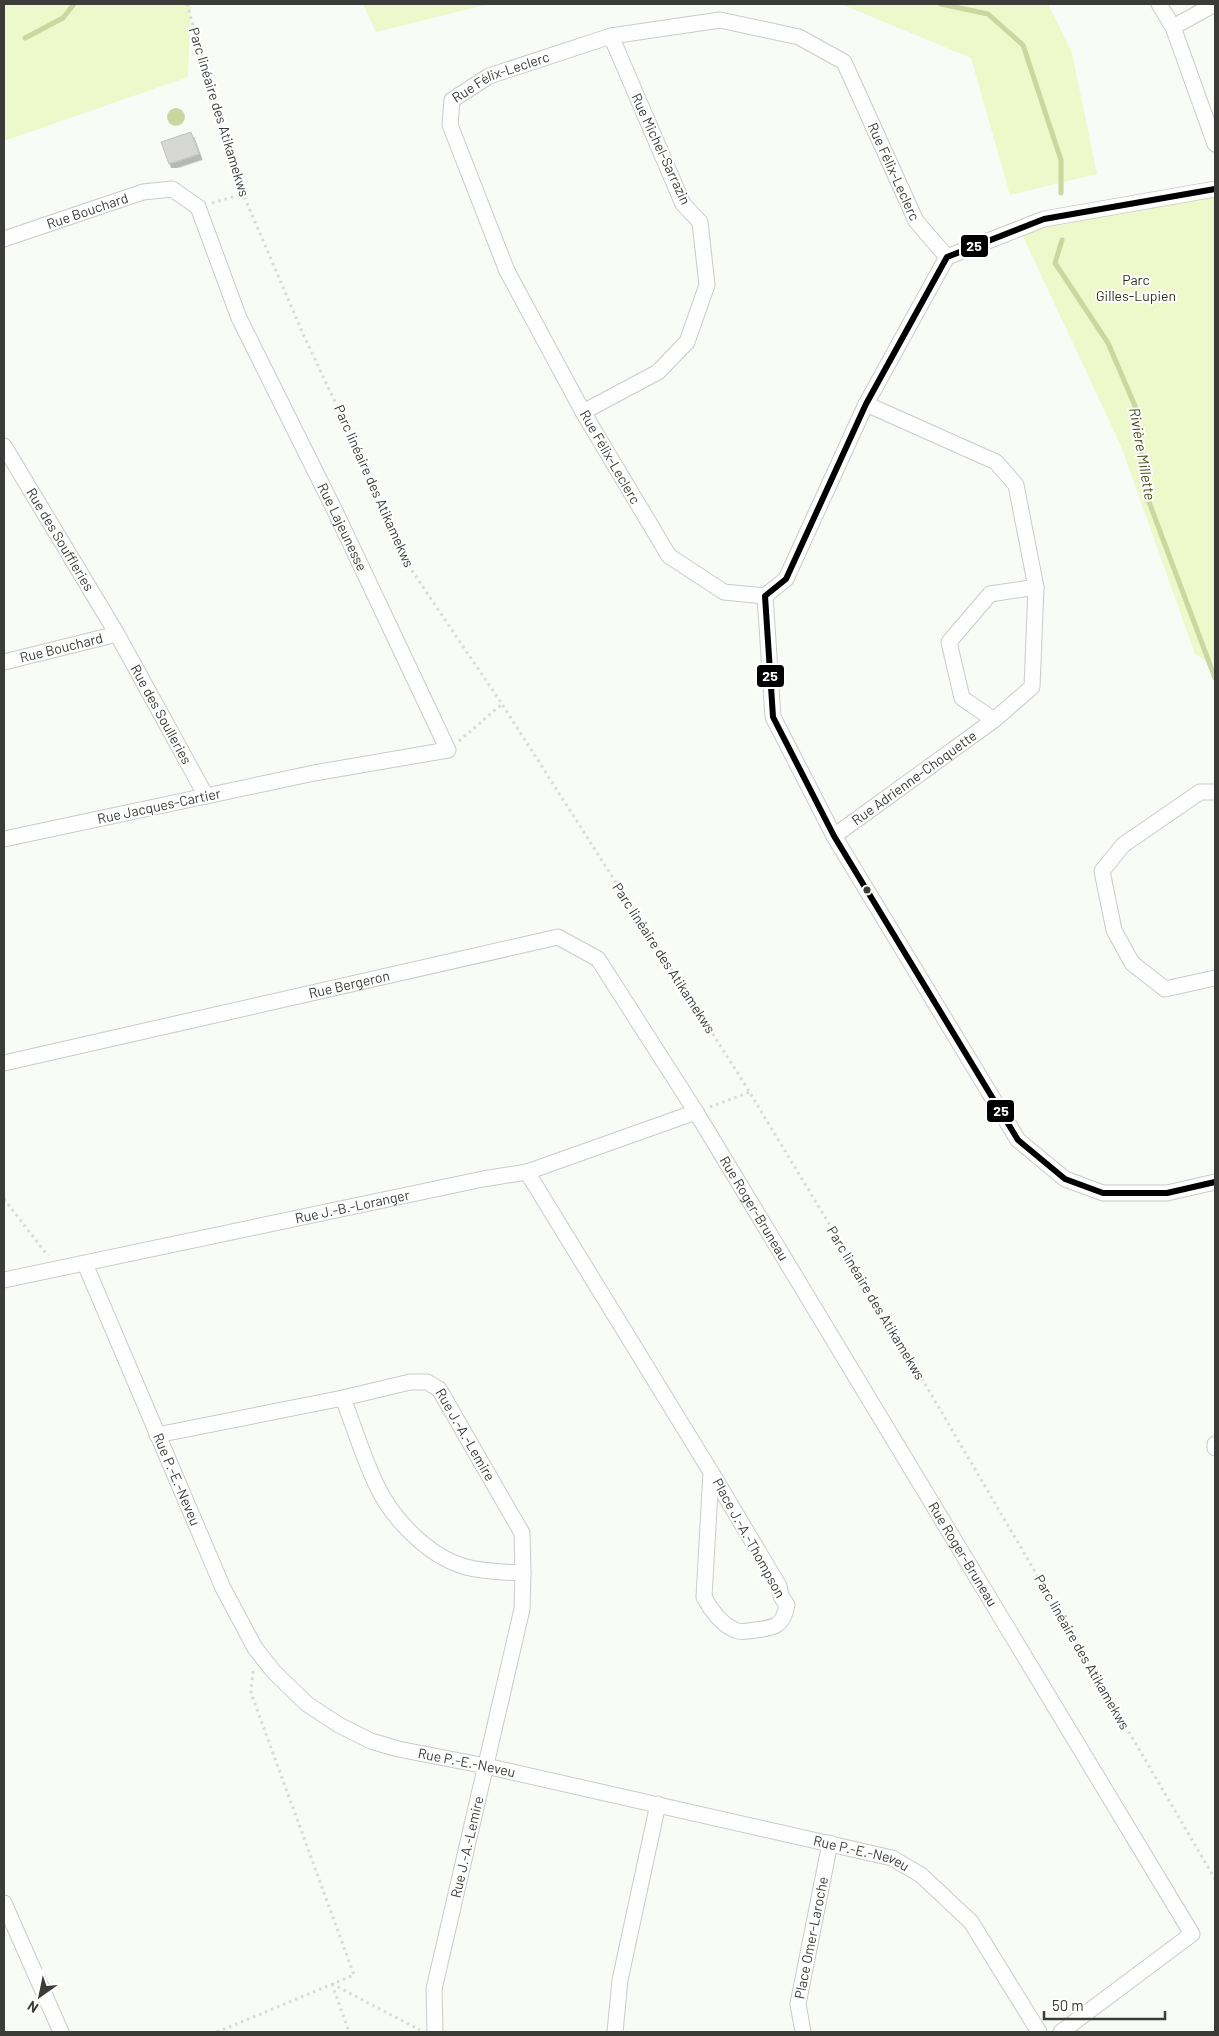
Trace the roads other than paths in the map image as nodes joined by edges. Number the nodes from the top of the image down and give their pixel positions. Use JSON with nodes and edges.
{"nodes":[{"id":1,"x":1159,"y":4,"type":"edge"},
{"id":2,"x":1215,"y":4,"type":"edge"},
{"id":3,"x":1173,"y":27,"type":"junction"},
{"id":4,"x":611,"y":36,"type":"junction"},
{"id":5,"x":1215,"y":144,"type":"edge"},
{"id":6,"x":1215,"y":189,"type":"edge"},
{"id":7,"x":198,"y":207,"type":"joint"},
{"id":8,"x":4,"y":239,"type":"edge"},
{"id":9,"x":947,"y":257,"type":"junction"},
{"id":10,"x":866,"y":404,"type":"junction"},
{"id":11,"x":584,"y":412,"type":"junction"},
{"id":12,"x":4,"y":446,"type":"edge"},
{"id":13,"x":1036,"y":587,"type":"junction"},
{"id":14,"x":765,"y":596,"type":"junction"},
{"id":15,"x":117,"y":634,"type":"junction"},
{"id":16,"x":4,"y":662,"type":"edge"},
{"id":17,"x":994,"y":720,"type":"junction"},
{"id":18,"x":314,"y":773,"type":"joint"},
{"id":19,"x":1215,"y":792,"type":"edge"},
{"id":20,"x":206,"y":796,"type":"junction"},
{"id":21,"x":834,"y":836,"type":"junction"},
{"id":22,"x":4,"y":839,"type":"edge"},
{"id":23,"x":1215,"y":978,"type":"edge"},
{"id":24,"x":648,"y":1037,"type":"joint"},
{"id":25,"x":4,"y":1063,"type":"edge"},
{"id":26,"x":696,"y":1112,"type":"junction"},
{"id":27,"x":528,"y":1172,"type":"junction"},
{"id":28,"x":1215,"y":1182,"type":"edge"},
{"id":29,"x":84,"y":1264,"type":"junction"},
{"id":30,"x":4,"y":1280,"type":"edge"},
{"id":31,"x":343,"y":1398,"type":"junction"},
{"id":32,"x":157,"y":1435,"type":"junction"},
{"id":33,"x":1215,"y":1444,"type":"edge"},
{"id":34,"x":1215,"y":1448,"type":"edge"},
{"id":35,"x":711,"y":1472,"type":"junction"},
{"id":36,"x":523,"y":1573,"type":"junction"},
{"id":37,"x":486,"y":1766,"type":"junction"},
{"id":38,"x":658,"y":1804,"type":"junction"},
{"id":39,"x":830,"y":1843,"type":"junction"},
{"id":40,"x":4,"y":1904,"type":"edge"},
{"id":41,"x":61,"y":2032,"type":"edge"},
{"id":42,"x":435,"y":2032,"type":"edge"},
{"id":43,"x":614,"y":2032,"type":"edge"},
{"id":44,"x":803,"y":2032,"type":"edge"},
{"id":45,"x":1039,"y":2032,"type":"edge"},
{"id":46,"x":1061,"y":2032,"type":"edge"}],
"edges":[{"from":1,"to":3,"type":"street"},
{"from":2,"to":3,"type":"street"},
{"from":3,"to":5,"type":"street"},
{"from":4,"to":9,"type":"street","name":"Rue Félix-Leclerc"},
{"from":4,"to":11,"type":"street","name":"Rue Michel-Sarrazin"},
{"from":4,"to":11,"type":"street","name":"Rue Félix-Leclerc"},
{"from":6,"to":9,"type":"street"},
{"from":7,"to":8,"type":"street","name":"Rue Bouchard"},
{"from":7,"to":18,"type":"street","name":"Rue Lajeunesse"},
{"from":9,"to":10,"type":"street"},
{"from":10,"to":13,"type":"street","name":"Rue Adrienne-Choquette"},
{"from":10,"to":14,"type":"street"},
{"from":11,"to":14,"type":"street","name":"Rue Félix-Leclerc"},
{"from":12,"to":15,"type":"street","name":"Rue des Souffleries"},
{"from":13,"to":17,"type":"street","name":"Rue Adrienne-Choquette"},
{"from":13,"to":17,"type":"street","name":"Rue Adrienne-Choquette"},
{"from":14,"to":21,"type":"street"},
{"from":15,"to":16,"type":"street","name":"Rue Bouchard"},
{"from":15,"to":20,"type":"street","name":"Rue des Soulleries"},
{"from":17,"to":21,"type":"street","name":"Rue Adrienne-Choquette"},
{"from":18,"to":20,"type":"street","name":"Rue Jacques-Cartier"},
{"from":19,"to":23,"type":"street"},
{"from":20,"to":22,"type":"street","name":"Rue Jacques-Cartier"},
{"from":21,"to":28,"type":"street"},
{"from":24,"to":25,"type":"street","name":"Rue Bergeron"},
{"from":24,"to":26,"type":"street","name":"Rue Roger-Bruneau"},
{"from":26,"to":27,"type":"street","name":"Rue J.-B.-Loranger"},
{"from":26,"to":46,"type":"street","name":"Rue Roger-Bruneau"},
{"from":27,"to":29,"type":"street","name":"Rue J.-B.-Loranger"},
{"from":27,"to":35,"type":"street","name":"Place J.-A.-Thompson"},
{"from":29,"to":30,"type":"street","name":"Rue J.-B.-Loranger"},
{"from":29,"to":32,"type":"street","name":"Rue P.-E.-Neveu"},
{"from":31,"to":32,"type":"street","name":"Rue J.-A.-Lemire"},
{"from":31,"to":36,"type":"street"},
{"from":31,"to":36,"type":"street","name":"Rue J.-A.-Lemire"},
{"from":32,"to":37,"type":"street","name":"Rue P.-E.-Neveu"},
{"from":33,"to":34,"type":"street"},
{"from":35,"to":35,"type":"street","name":"Place J.-A.-Thompson"},
{"from":36,"to":37,"type":"street","name":"Rue J.-A.-Lemire"},
{"from":37,"to":38,"type":"street","name":"Rue P.-E.-Neveu"},
{"from":37,"to":42,"type":"street","name":"Rue J.-A.-Lemire"},
{"from":38,"to":39,"type":"street","name":"Rue P.-E.-Neveu"},
{"from":38,"to":43,"type":"street"},
{"from":39,"to":44,"type":"street","name":"Place Omer-Laroche"},
{"from":39,"to":45,"type":"street","name":"Rue P.-E.-Neveu"},
{"from":40,"to":41,"type":"street"}]}
